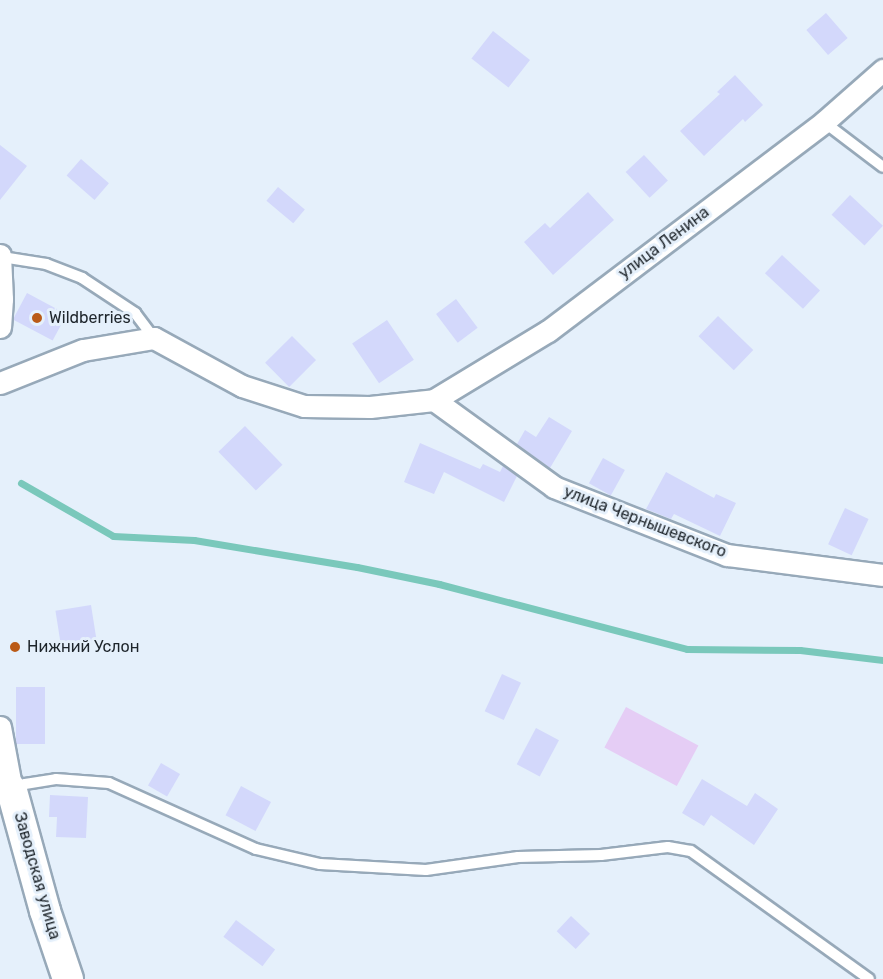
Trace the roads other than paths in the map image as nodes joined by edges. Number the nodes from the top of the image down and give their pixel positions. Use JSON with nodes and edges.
{"nodes":[{"id":1,"x":883,"y":70,"type":"edge"},
{"id":2,"x":824,"y":122,"type":"junction"},
{"id":3,"x":883,"y":166,"type":"edge"},
{"id":4,"x":1,"y":256,"type":"edge"},
{"id":5,"x":0,"y":327,"type":"edge"},
{"id":6,"x":154,"y":338,"type":"junction"},
{"id":7,"x":0,"y":383,"type":"edge"},
{"id":8,"x":434,"y":400,"type":"junction"},
{"id":9,"x":883,"y":575,"type":"edge"},
{"id":10,"x":0,"y":727,"type":"edge"},
{"id":11,"x":6,"y":783,"type":"edge"},
{"id":12,"x":68,"y":979,"type":"edge"},
{"id":13,"x":869,"y":979,"type":"edge"}],
"edges":[{"from":1,"to":2,"type":"street","name":"улица Ленина"},
{"from":2,"to":3,"type":"lane"},
{"from":2,"to":8,"type":"street","name":"улица Ленина"},
{"from":4,"to":5,"type":"street"},
{"from":4,"to":6,"type":"lane"},
{"from":6,"to":7,"type":"street"},
{"from":6,"to":8,"type":"street"},
{"from":8,"to":9,"type":"street","name":"улица Чернышевского"},
{"from":10,"to":11,"type":"street"},
{"from":11,"to":12,"type":"street","name":"Заводская улица"},
{"from":11,"to":13,"type":"lane"}]}
